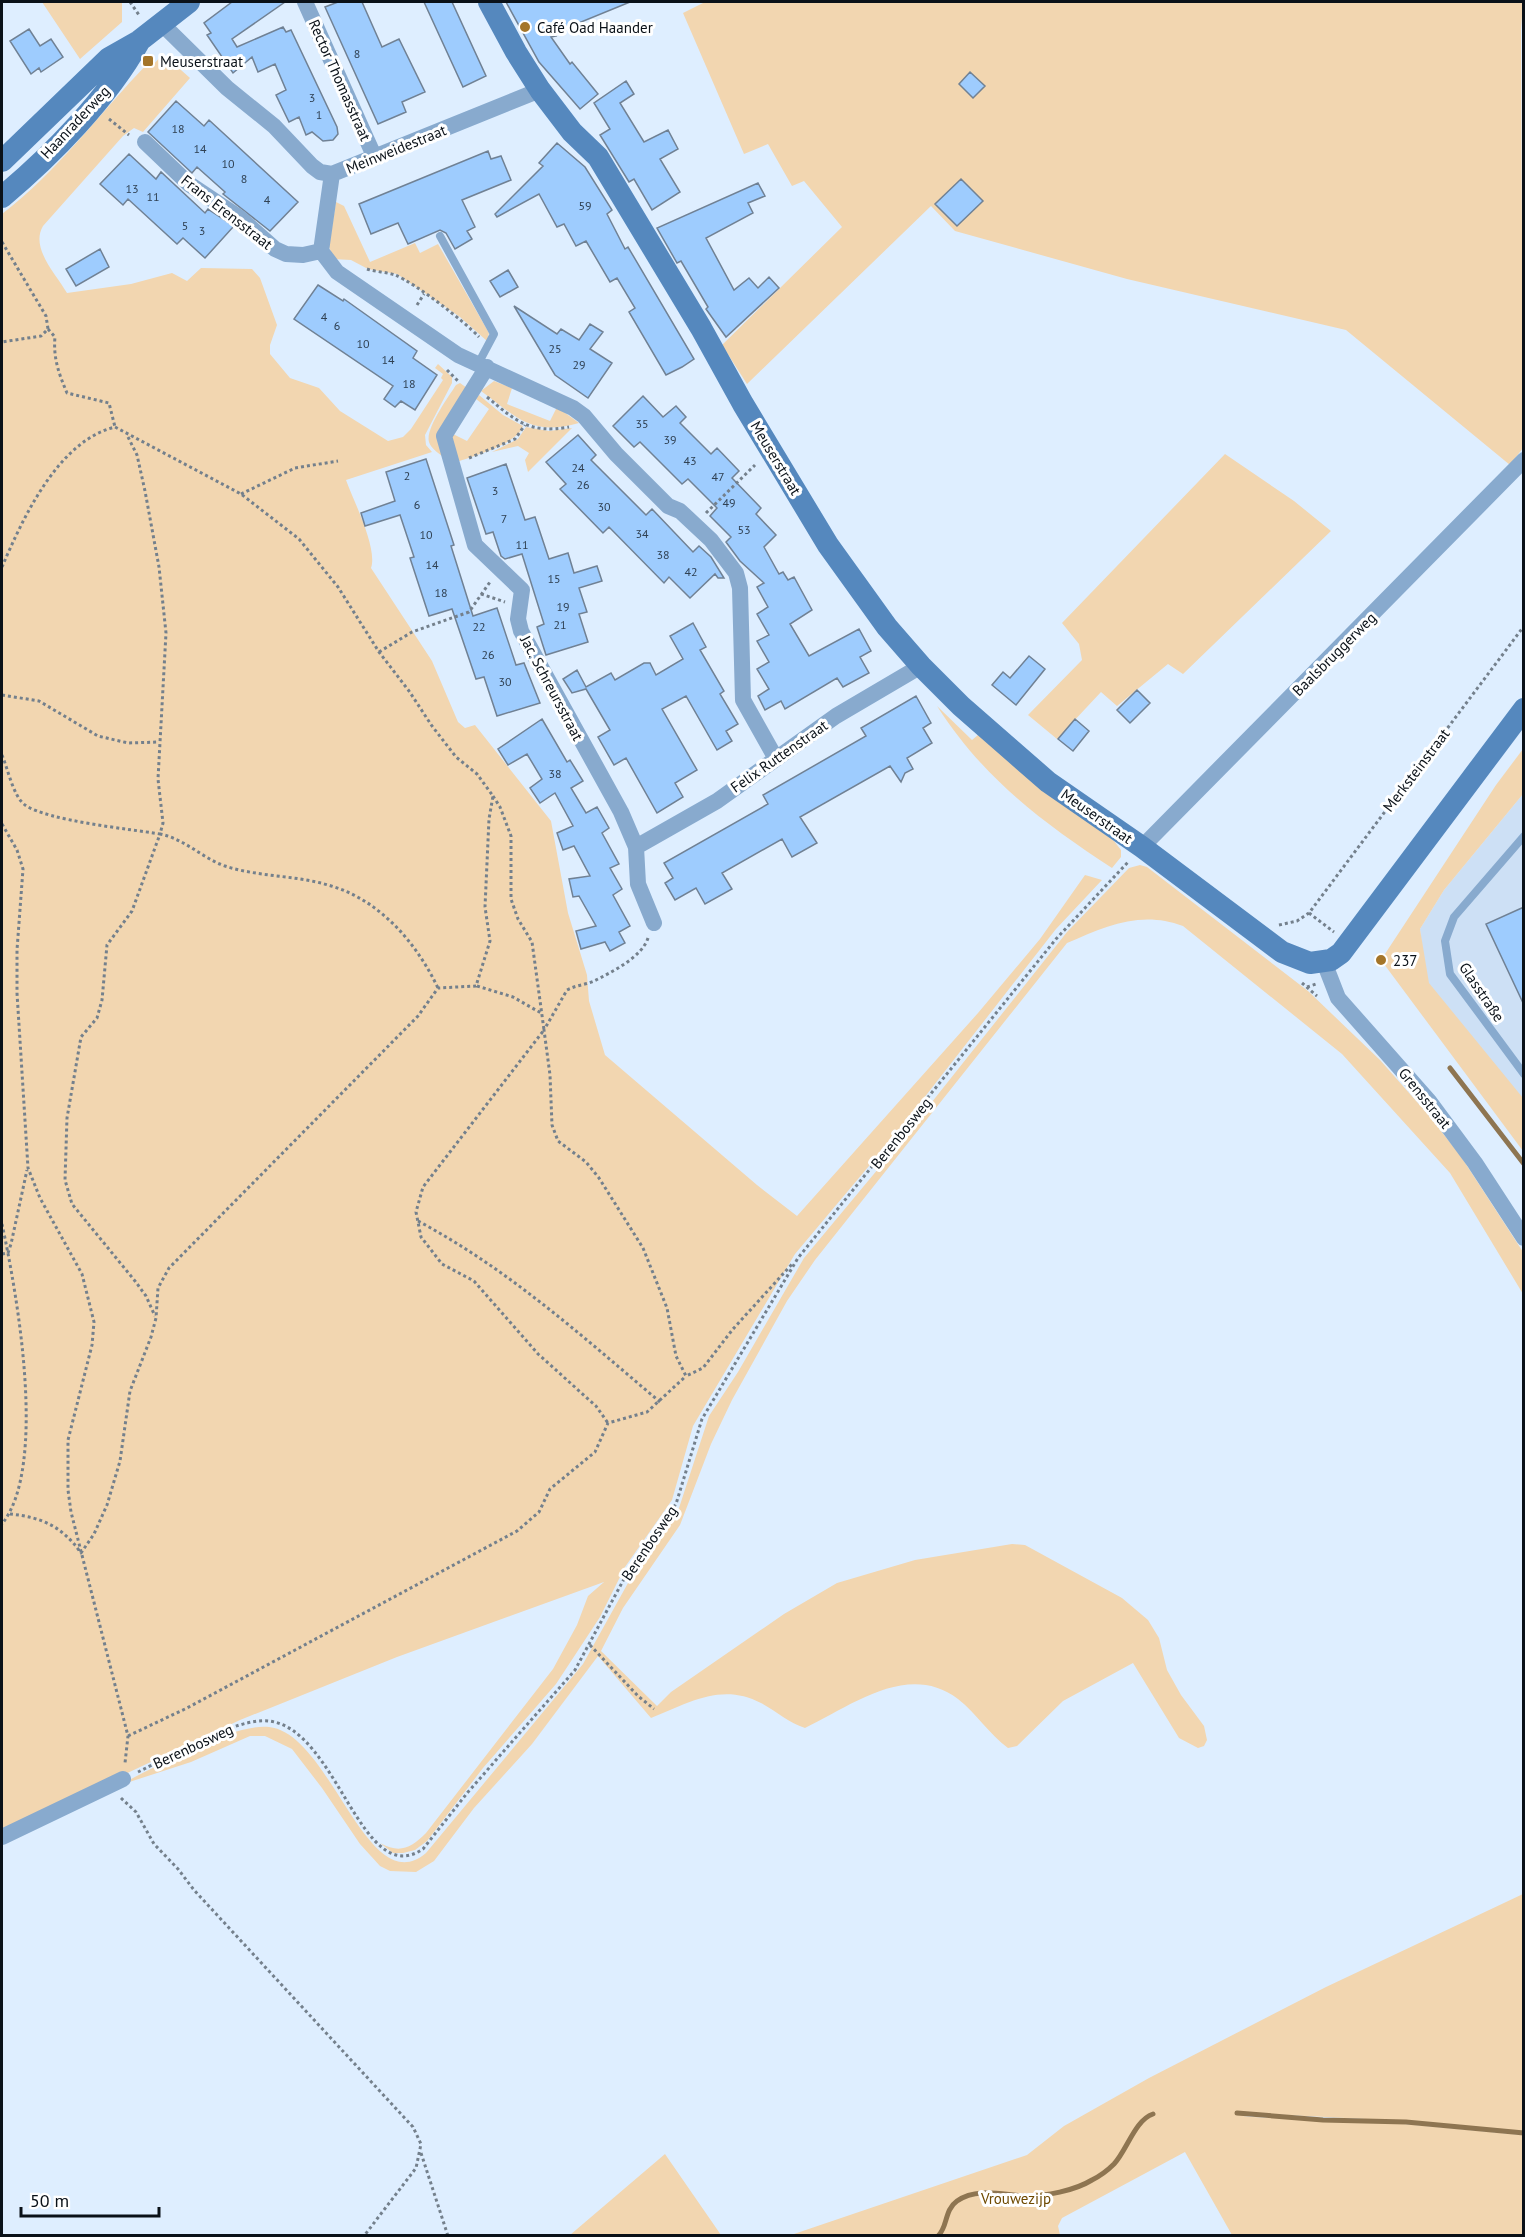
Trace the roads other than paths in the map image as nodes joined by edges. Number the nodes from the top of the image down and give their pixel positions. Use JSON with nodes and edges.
{"nodes":[{"id":1,"x":189,"y":2,"type":"edge"},
{"id":2,"x":305,"y":2,"type":"edge"},
{"id":3,"x":489,"y":2,"type":"edge"},
{"id":4,"x":160,"y":22,"type":"junction"},
{"id":5,"x":140,"y":40,"type":"junction"},
{"id":6,"x":540,"y":90,"type":"junction"},
{"id":7,"x":145,"y":142,"type":"dead end"},
{"id":8,"x":375,"y":158,"type":"junction"},
{"id":9,"x":2,"y":161,"type":"edge"},
{"id":10,"x":332,"y":174,"type":"junction"},
{"id":11,"x":2,"y":196,"type":"edge"},
{"id":12,"x":440,"y":236,"type":"dead end"},
{"id":13,"x":321,"y":251,"type":"junction"},
{"id":14,"x":483,"y":365,"type":"junction"},
{"id":15,"x":1524,"y":460,"type":"edge"},
{"id":16,"x":921,"y":666,"type":"junction"},
{"id":17,"x":1524,"y":709,"type":"edge"},
{"id":18,"x":776,"y":757,"type":"junction"},
{"id":19,"x":1524,"y":836,"type":"edge"},
{"id":20,"x":636,"y":847,"type":"junction"},
{"id":21,"x":1142,"y":847,"type":"junction"},
{"id":22,"x":654,"y":922,"type":"road end"},
{"id":23,"x":1324,"y":962,"type":"junction"},
{"id":24,"x":1524,"y":1074,"type":"edge"},
{"id":25,"x":1524,"y":1239,"type":"edge"},
{"id":26,"x":118,"y":1781,"type":"road end"},
{"id":27,"x":2,"y":1837,"type":"edge"}],
"edges":[{"from":1,"to":4,"type":"street","name":"Haanraderweg"},
{"from":2,"to":8,"type":"street","name":"Rector Thomasstraat"},
{"from":3,"to":6,"type":"street","name":"Meuserstraat"},
{"from":4,"to":5,"type":"street","name":"Haanraderweg"},
{"from":4,"to":10,"type":"street","name":"Meinweidestraat"},
{"from":5,"to":9,"type":"street","name":"Haanraderweg"},
{"from":5,"to":11,"type":"street","name":"Haanraderweg"},
{"from":6,"to":8,"type":"street","name":"Meinweidestraat"},
{"from":6,"to":16,"type":"street","name":"Meuserstraat"},
{"from":7,"to":13,"type":"street","name":"Frans Erensstraat"},
{"from":8,"to":10,"type":"street","name":"Meinweidestraat"},
{"from":10,"to":13,"type":"street"},
{"from":12,"to":14,"type":"lane"},
{"from":13,"to":14,"type":"street"},
{"from":14,"to":18,"type":"street"},
{"from":14,"to":20,"type":"street","name":"Jac. Schreursstraat"},
{"from":15,"to":21,"type":"street","name":"Baalsbruggerweg"},
{"from":16,"to":18,"type":"street","name":"Felix Ruttenstraat"},
{"from":16,"to":21,"type":"street","name":"Meuserstraat"},
{"from":17,"to":23,"type":"street"},
{"from":18,"to":20,"type":"street","name":"Felix Ruttenstraat"},
{"from":19,"to":24,"type":"lane","name":"Glasstraße"},
{"from":20,"to":22,"type":"street","name":"Jac. Schreursstraat"},
{"from":21,"to":23,"type":"street"},
{"from":23,"to":25,"type":"street","name":"Grensstraat"},
{"from":26,"to":27,"type":"street"}]}
